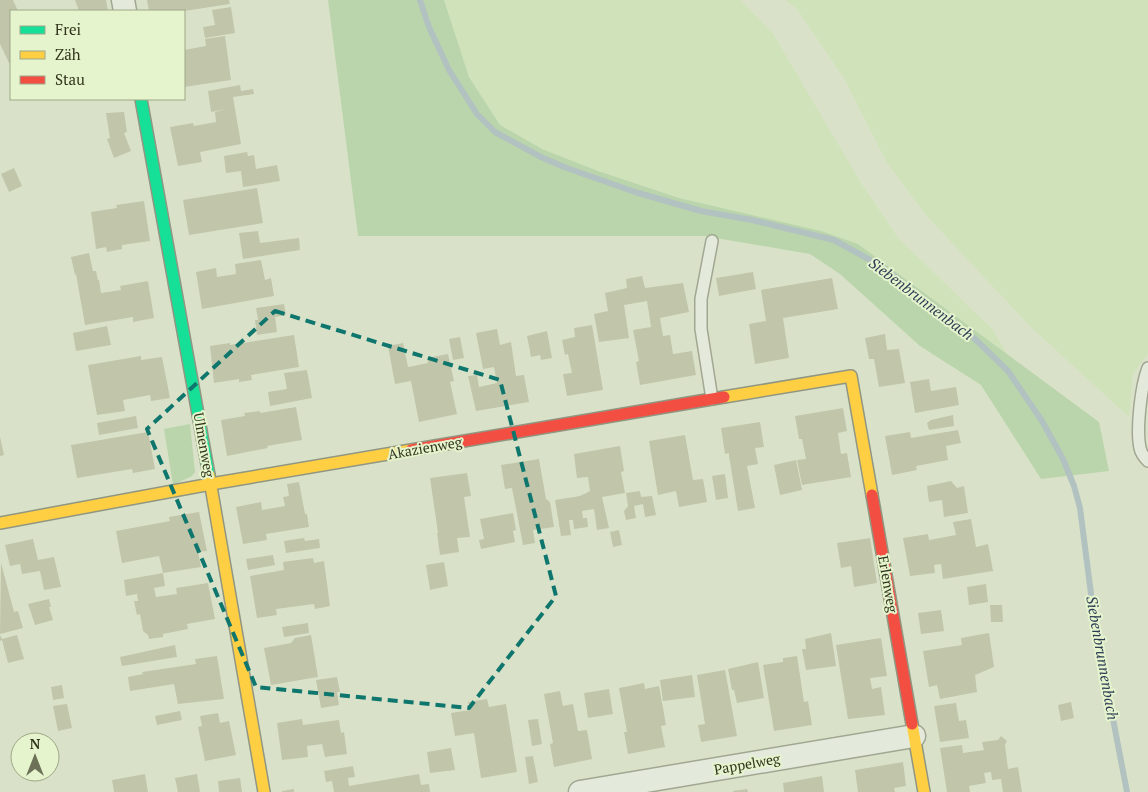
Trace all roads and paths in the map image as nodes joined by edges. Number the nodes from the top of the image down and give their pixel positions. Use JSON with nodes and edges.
{"nodes":[{"id":1,"x":141,"y":100,"type":"edge"},
{"id":2,"x":712,"y":241,"type":"dead end"},
{"id":3,"x":1148,"y":368,"type":"edge"},
{"id":4,"x":852,"y":376,"type":"joint"},
{"id":5,"x":712,"y":399,"type":"junction"},
{"id":6,"x":1144,"y":410,"type":"edge"},
{"id":7,"x":1148,"y":462,"type":"edge"},
{"id":8,"x":211,"y":484,"type":"junction"},
{"id":9,"x":0,"y":523,"type":"edge"},
{"id":10,"x":914,"y":736,"type":"junction"},
{"id":11,"x":264,"y":792,"type":"edge"},
{"id":12,"x":580,"y":792,"type":"edge"},
{"id":13,"x":924,"y":792,"type":"edge"}],
"edges":[{"from":1,"to":8,"type":"street","name":"Ulmenweg"},
{"from":2,"to":5,"type":"lane"},
{"from":3,"to":6,"type":"lane"},
{"from":4,"to":5,"type":"street","name":"Akazienweg"},
{"from":4,"to":10,"type":"street","name":"Erlenweg"},
{"from":5,"to":8,"type":"street","name":"Akazienweg"},
{"from":6,"to":7,"type":"lane"},
{"from":8,"to":9,"type":"street","name":"Akazienweg"},
{"from":8,"to":11,"type":"street","name":"Ulmenweg"},
{"from":10,"to":12,"type":"street","name":"Pappelweg"},
{"from":10,"to":13,"type":"street","name":"Erlenweg"}]}
